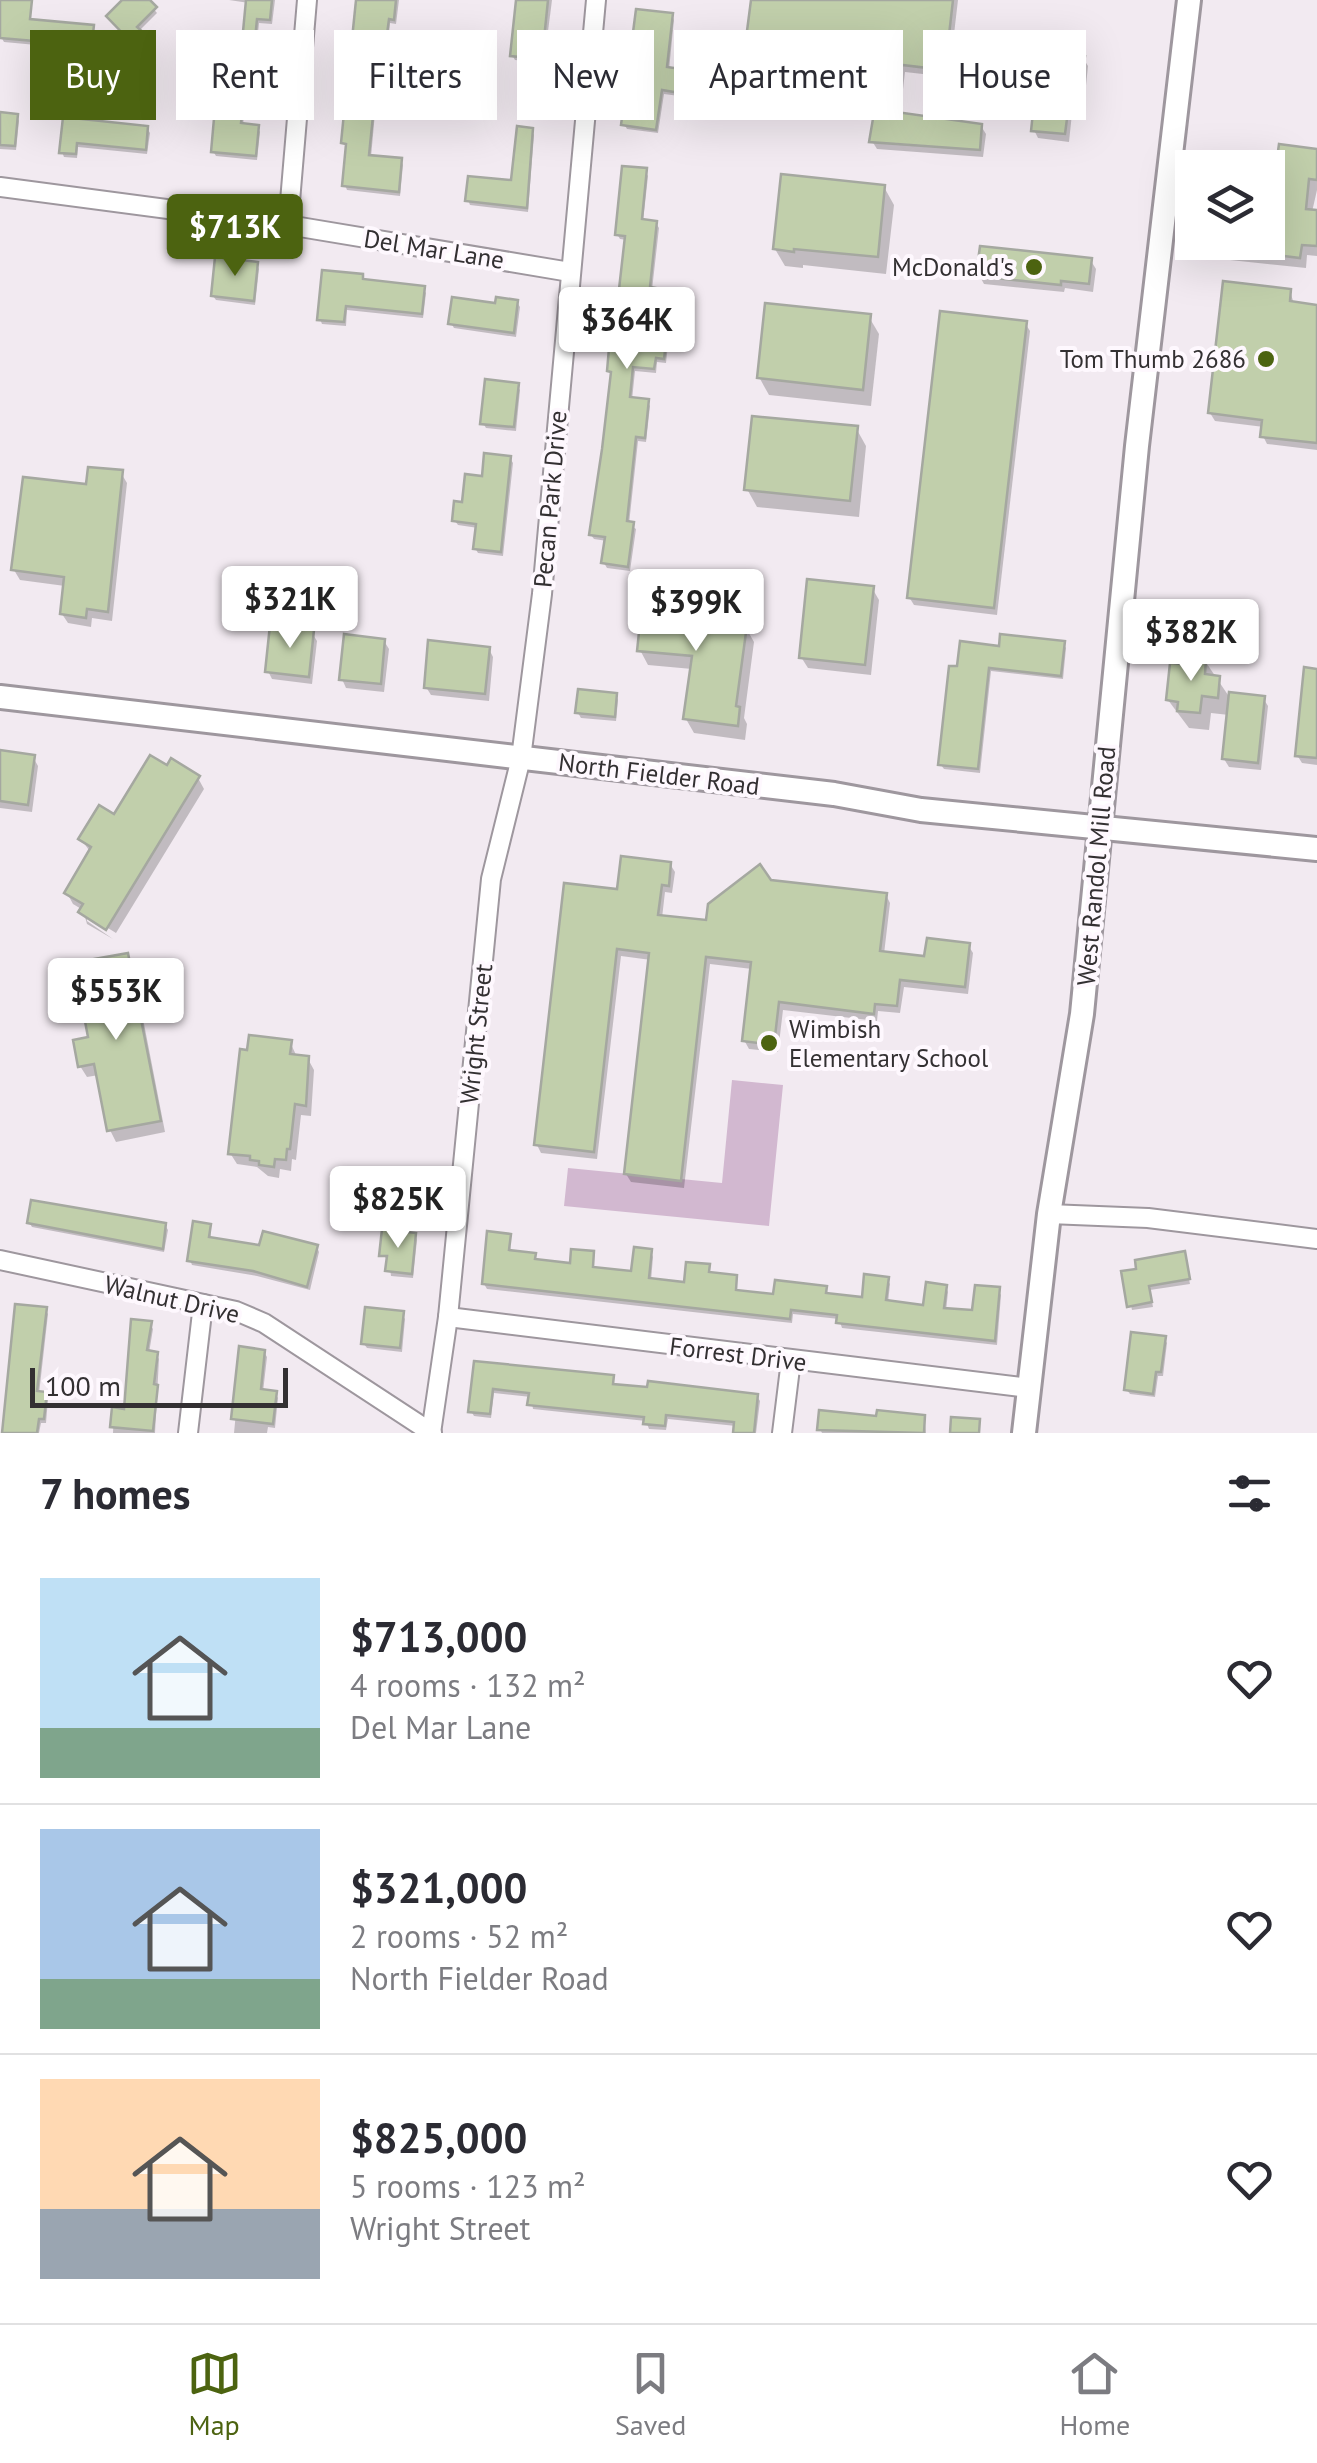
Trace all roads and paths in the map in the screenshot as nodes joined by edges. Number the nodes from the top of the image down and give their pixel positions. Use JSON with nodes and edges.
{"nodes":[{"id":1,"x":307,"y":0,"type":"edge"},
{"id":2,"x":596,"y":0,"type":"edge"},
{"id":3,"x":1189,"y":0,"type":"edge"},
{"id":4,"x":0,"y":187,"type":"edge"},
{"id":5,"x":288,"y":225,"type":"junction"},
{"id":6,"x":570,"y":272,"type":"junction"},
{"id":7,"x":0,"y":696,"type":"edge"},
{"id":8,"x":521,"y":758,"type":"junction"},
{"id":9,"x":1101,"y":827,"type":"junction"},
{"id":10,"x":1317,"y":849,"type":"edge"},
{"id":11,"x":1049,"y":1214,"type":"junction"},
{"id":12,"x":1317,"y":1239,"type":"edge"},
{"id":13,"x":0,"y":1260,"type":"edge"},
{"id":14,"x":203,"y":1304,"type":"junction"},
{"id":15,"x":448,"y":1317,"type":"junction"},
{"id":16,"x":791,"y":1360,"type":"junction"},
{"id":17,"x":1029,"y":1388,"type":"junction"},
{"id":18,"x":188,"y":1433,"type":"edge"},
{"id":19,"x":431,"y":1433,"type":"edge"},
{"id":20,"x":782,"y":1433,"type":"edge"},
{"id":21,"x":1024,"y":1433,"type":"edge"}],
"edges":[{"from":1,"to":5,"type":"street"},
{"from":2,"to":6,"type":"street","name":"Pecan Park Drive"},
{"from":3,"to":9,"type":"main road","name":"West Randol Mill Road"},
{"from":4,"to":5,"type":"street","name":"Del Mar Lane"},
{"from":5,"to":6,"type":"street","name":"Del Mar Lane"},
{"from":6,"to":8,"type":"street","name":"Pecan Park Drive"},
{"from":7,"to":8,"type":"main road","name":"North Fielder Road"},
{"from":8,"to":9,"type":"main road","name":"North Fielder Road"},
{"from":8,"to":15,"type":"street","name":"Wright Street"},
{"from":9,"to":10,"type":"main road","name":"North Fielder Road"},
{"from":9,"to":11,"type":"main road","name":"West Randol Mill Road"},
{"from":11,"to":12,"type":"street"},
{"from":11,"to":17,"type":"main road","name":"West Randol Mill Road"},
{"from":13,"to":14,"type":"street","name":"Walnut Drive"},
{"from":14,"to":18,"type":"street"},
{"from":14,"to":19,"type":"street","name":"Walnut Drive"},
{"from":15,"to":16,"type":"street","name":"Forrest Drive"},
{"from":15,"to":19,"type":"street","name":"Wright Street"},
{"from":16,"to":17,"type":"street","name":"Forrest Drive"},
{"from":16,"to":20,"type":"street"},
{"from":17,"to":21,"type":"main road","name":"West Randol Mill Road"}]}
